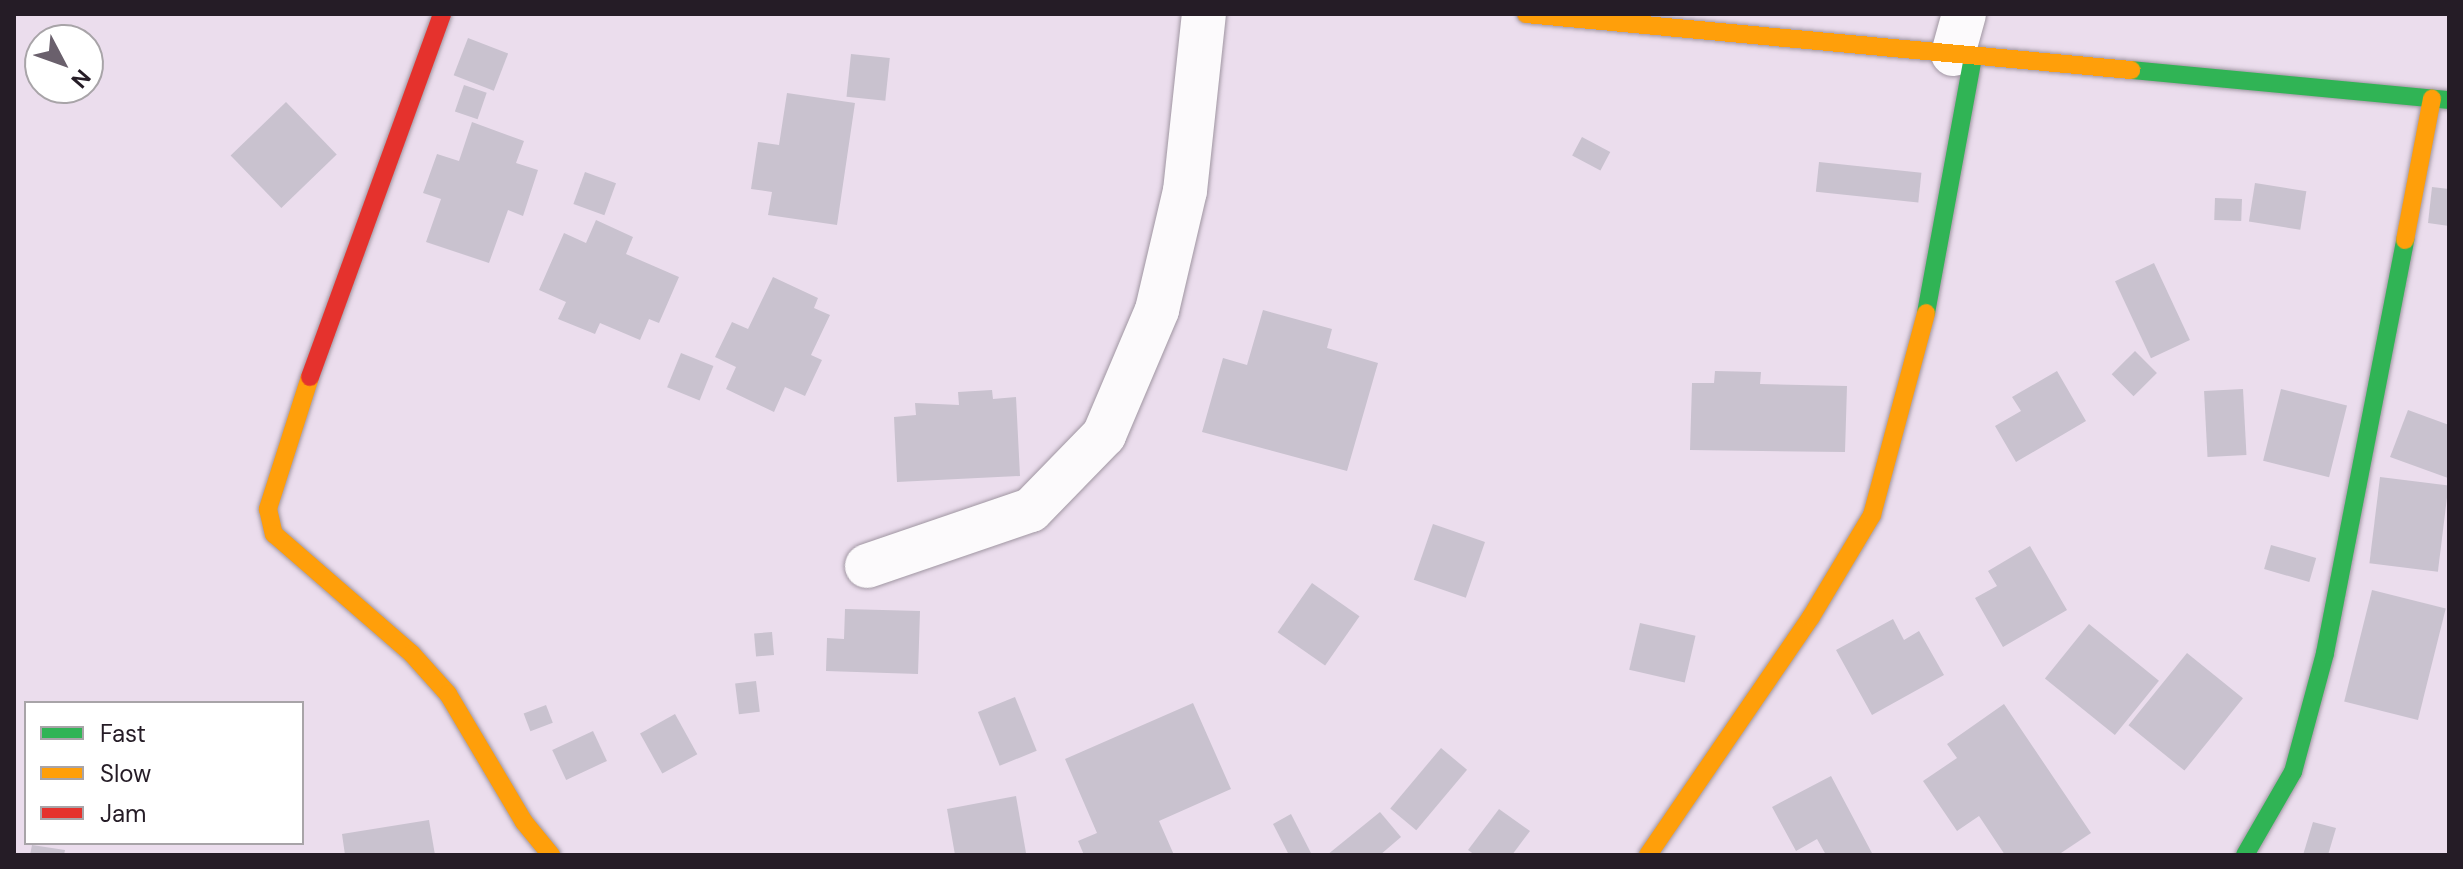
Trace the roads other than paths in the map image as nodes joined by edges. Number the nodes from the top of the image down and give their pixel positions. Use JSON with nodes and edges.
{"nodes":[{"id":1,"x":442,"y":14,"type":"edge"},
{"id":2,"x":1204,"y":14,"type":"edge"},
{"id":3,"x":1526,"y":14,"type":"edge"},
{"id":4,"x":1963,"y":41,"type":"edge"},
{"id":5,"x":2441,"y":99,"type":"edge"},
{"id":6,"x":867,"y":566,"type":"dead end"},
{"id":7,"x":551,"y":855,"type":"edge"},
{"id":8,"x":1648,"y":855,"type":"edge"},
{"id":9,"x":2245,"y":855,"type":"edge"}],
"edges":[{"from":1,"to":7,"type":"street"},
{"from":2,"to":6,"type":"street"},
{"from":3,"to":4,"type":"street"},
{"from":4,"to":5,"type":"street"},
{"from":4,"to":8,"type":"street"},
{"from":5,"to":9,"type":"street"}]}
